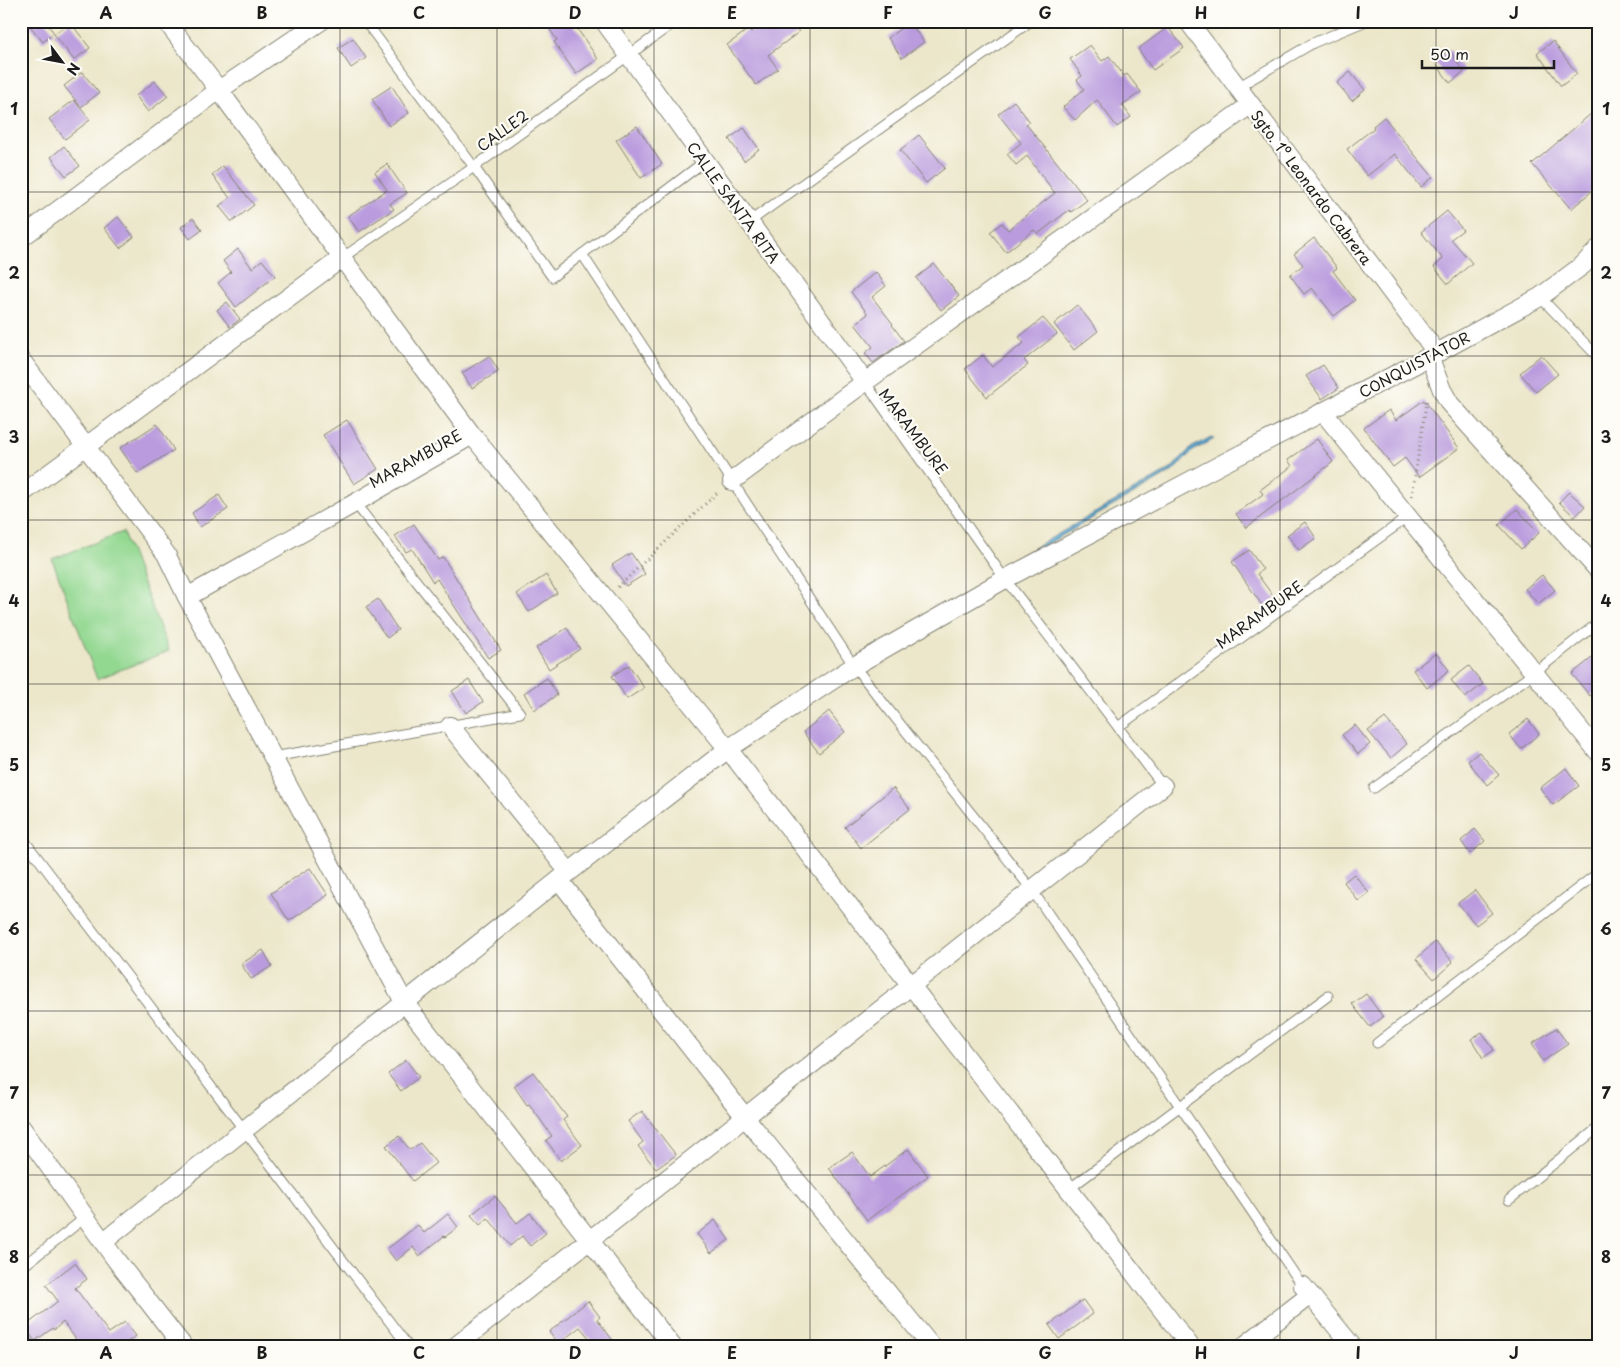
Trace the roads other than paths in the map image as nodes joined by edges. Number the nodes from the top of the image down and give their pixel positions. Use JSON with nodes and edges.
{"nodes":[{"id":1,"x":166,"y":21,"type":"edge"},
{"id":2,"x":321,"y":21,"type":"edge"},
{"id":3,"x":366,"y":21,"type":"edge"},
{"id":4,"x":604,"y":21,"type":"edge"},
{"id":5,"x":676,"y":21,"type":"edge"},
{"id":6,"x":1031,"y":21,"type":"edge"},
{"id":7,"x":1188,"y":21,"type":"edge"},
{"id":8,"x":1366,"y":21,"type":"edge"},
{"id":9,"x":628,"y":56,"type":"junction"},
{"id":10,"x":1238,"y":87,"type":"junction"},
{"id":11,"x":219,"y":90,"type":"junction"},
{"id":12,"x":1250,"y":105,"type":"junction"},
{"id":13,"x":705,"y":161,"type":"junction"},
{"id":14,"x":474,"y":167,"type":"junction"},
{"id":15,"x":749,"y":222,"type":"junction"},
{"id":16,"x":21,"y":238,"type":"edge"},
{"id":17,"x":1599,"y":248,"type":"edge"},
{"id":18,"x":582,"y":254,"type":"junction"},
{"id":19,"x":342,"y":258,"type":"junction"},
{"id":20,"x":1540,"y":297,"type":"junction"},
{"id":21,"x":1433,"y":354,"type":"junction"},
{"id":22,"x":1599,"y":358,"type":"edge"},
{"id":23,"x":21,"y":360,"type":"edge"},
{"id":24,"x":865,"y":382,"type":"junction"},
{"id":25,"x":1322,"y":412,"type":"junction"},
{"id":26,"x":472,"y":435,"type":"junction"},
{"id":27,"x":86,"y":447,"type":"junction"},
{"id":28,"x":727,"y":485,"type":"junction"},
{"id":29,"x":21,"y":494,"type":"edge"},
{"id":30,"x":355,"y":503,"type":"junction"},
{"id":31,"x":1410,"y":510,"type":"junction"},
{"id":32,"x":1599,"y":571,"type":"edge"},
{"id":33,"x":1005,"y":579,"type":"junction"},
{"id":34,"x":187,"y":597,"type":"junction"},
{"id":35,"x":1599,"y":622,"type":"edge"},
{"id":36,"x":854,"y":666,"type":"junction"},
{"id":37,"x":1534,"y":673,"type":"junction"},
{"id":38,"x":450,"y":726,"type":"junction"},
{"id":39,"x":1118,"y":727,"type":"junction"},
{"id":40,"x":728,"y":749,"type":"junction"},
{"id":41,"x":1599,"y":753,"type":"edge"},
{"id":42,"x":273,"y":757,"type":"junction"},
{"id":43,"x":1163,"y":786,"type":"joint"},
{"id":44,"x":1374,"y":788,"type":"dead end"},
{"id":45,"x":21,"y":836,"type":"edge"},
{"id":46,"x":1599,"y":872,"type":"edge"},
{"id":47,"x":564,"y":876,"type":"junction"},
{"id":48,"x":1032,"y":890,"type":"junction"},
{"id":49,"x":911,"y":985,"type":"junction"},
{"id":50,"x":1328,"y":996,"type":"dead end"},
{"id":51,"x":404,"y":1002,"type":"junction"},
{"id":52,"x":1378,"y":1042,"type":"dead end"},
{"id":53,"x":1180,"y":1106,"type":"junction"},
{"id":54,"x":744,"y":1117,"type":"junction"},
{"id":55,"x":21,"y":1127,"type":"edge"},
{"id":56,"x":1599,"y":1127,"type":"edge"},
{"id":57,"x":244,"y":1130,"type":"junction"},
{"id":58,"x":1069,"y":1189,"type":"junction"},
{"id":59,"x":1509,"y":1200,"type":"dead end"},
{"id":60,"x":86,"y":1217,"type":"junction"},
{"id":61,"x":589,"y":1240,"type":"junction"},
{"id":62,"x":103,"y":1242,"type":"junction"},
{"id":63,"x":21,"y":1268,"type":"edge"},
{"id":64,"x":1306,"y":1290,"type":"junction"},
{"id":65,"x":21,"y":1342,"type":"edge"},
{"id":66,"x":24,"y":1346,"type":"edge"},
{"id":67,"x":183,"y":1346,"type":"edge"},
{"id":68,"x":408,"y":1346,"type":"edge"},
{"id":69,"x":456,"y":1346,"type":"edge"},
{"id":70,"x":672,"y":1346,"type":"edge"},
{"id":71,"x":931,"y":1346,"type":"edge"},
{"id":72,"x":1190,"y":1346,"type":"edge"},
{"id":73,"x":1244,"y":1346,"type":"edge"},
{"id":74,"x":1352,"y":1346,"type":"edge"}],
"edges":[{"from":1,"to":11,"type":"street"},
{"from":2,"to":11,"type":"street"},
{"from":3,"to":14,"type":"lane"},
{"from":4,"to":9,"type":"street","name":"CALLE SANTA RITA"},
{"from":5,"to":9,"type":"lane","name":"CALLE2"},
{"from":6,"to":15,"type":"lane"},
{"from":7,"to":10,"type":"street","name":"Sgto. 1º Leonardo Cabrera"},
{"from":8,"to":10,"type":"lane"},
{"from":9,"to":13,"type":"street","name":"CALLE SANTA RITA"},
{"from":9,"to":14,"type":"lane","name":"CALLE2"},
{"from":10,"to":12,"type":"street","name":"Sgto. 1º Leonardo Cabrera"},
{"from":11,"to":16,"type":"street"},
{"from":11,"to":19,"type":"street"},
{"from":12,"to":21,"type":"street","name":"Sgto. 1º Leonardo Cabrera"},
{"from":12,"to":24,"type":"street"},
{"from":13,"to":15,"type":"street","name":"CALLE SANTA RITA"},
{"from":13,"to":18,"type":"lane"},
{"from":14,"to":18,"type":"lane"},
{"from":14,"to":19,"type":"lane","name":"CALLE2"},
{"from":15,"to":24,"type":"street","name":"CALLE SANTA RITA"},
{"from":17,"to":20,"type":"street","name":"CONQUISTATOR"},
{"from":18,"to":28,"type":"lane"},
{"from":19,"to":26,"type":"street"},
{"from":19,"to":27,"type":"street"},
{"from":20,"to":21,"type":"street","name":"CONQUISTATOR"},
{"from":20,"to":22,"type":"lane"},
{"from":21,"to":25,"type":"street","name":"CONQUISTATOR"},
{"from":21,"to":32,"type":"street","name":"Sgto. 1º Leonardo Cabrera"},
{"from":23,"to":27,"type":"street"},
{"from":24,"to":28,"type":"street"},
{"from":24,"to":33,"type":"lane"},
{"from":25,"to":31,"type":"street"},
{"from":25,"to":33,"type":"street","name":"CONQUISTATOR"},
{"from":26,"to":30,"type":"street"},
{"from":26,"to":40,"type":"street"},
{"from":27,"to":29,"type":"street"},
{"from":27,"to":34,"type":"street"},
{"from":28,"to":36,"type":"lane"},
{"from":30,"to":34,"type":"street"},
{"from":30,"to":38,"type":"lane"},
{"from":31,"to":37,"type":"street"},
{"from":31,"to":39,"type":"lane"},
{"from":33,"to":36,"type":"street","name":"CONQUISTATOR"},
{"from":33,"to":39,"type":"lane"},
{"from":34,"to":42,"type":"street"},
{"from":35,"to":37,"type":"lane"},
{"from":36,"to":40,"type":"street","name":"CONQUISTATOR"},
{"from":36,"to":48,"type":"lane"},
{"from":37,"to":41,"type":"street"},
{"from":37,"to":44,"type":"lane"},
{"from":38,"to":42,"type":"lane"},
{"from":38,"to":47,"type":"street"},
{"from":39,"to":43,"type":"lane"},
{"from":40,"to":47,"type":"street","name":"CONQUISTATOR"},
{"from":40,"to":49,"type":"street"},
{"from":42,"to":51,"type":"street"},
{"from":43,"to":48,"type":"street"},
{"from":45,"to":57,"type":"lane"},
{"from":46,"to":52,"type":"lane"},
{"from":47,"to":51,"type":"street","name":"CONQUISTATOR"},
{"from":47,"to":54,"type":"street"},
{"from":48,"to":49,"type":"street"},
{"from":48,"to":53,"type":"lane"},
{"from":49,"to":54,"type":"street"},
{"from":49,"to":58,"type":"street"},
{"from":50,"to":53,"type":"lane"},
{"from":51,"to":57,"type":"street","name":"CONQUISTATOR"},
{"from":51,"to":61,"type":"street"},
{"from":53,"to":58,"type":"lane"},
{"from":53,"to":64,"type":"lane"},
{"from":54,"to":61,"type":"street"},
{"from":54,"to":71,"type":"street"},
{"from":55,"to":60,"type":"street"},
{"from":56,"to":59,"type":"lane"},
{"from":57,"to":62,"type":"street","name":"CONQUISTATOR"},
{"from":57,"to":68,"type":"lane"},
{"from":58,"to":72,"type":"street"},
{"from":60,"to":62,"type":"street"},
{"from":60,"to":63,"type":"lane"},
{"from":61,"to":69,"type":"street"},
{"from":61,"to":70,"type":"street"},
{"from":62,"to":67,"type":"street"},
{"from":64,"to":73,"type":"street"},
{"from":64,"to":74,"type":"street"},
{"from":65,"to":66,"type":"street"}]}
